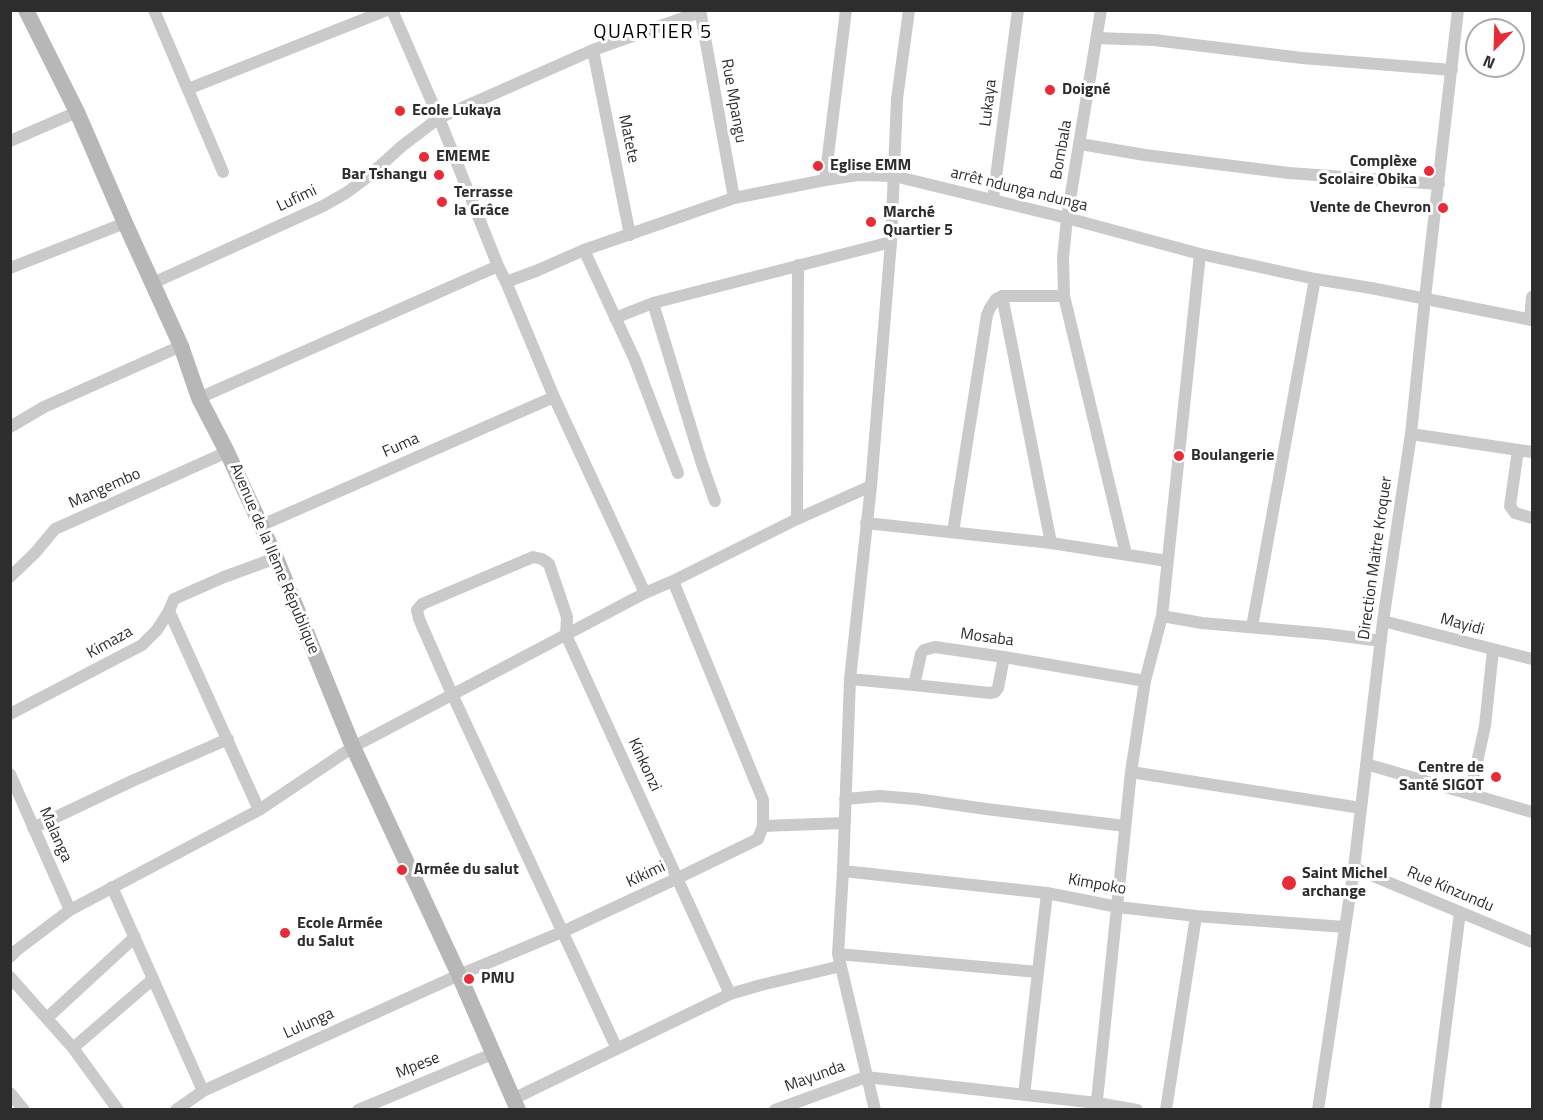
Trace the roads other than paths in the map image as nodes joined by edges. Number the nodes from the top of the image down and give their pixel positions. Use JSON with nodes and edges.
{"nodes":[{"id":1,"x":26,"y":10,"type":"edge"},
{"id":2,"x":154,"y":10,"type":"edge"},
{"id":3,"x":389,"y":10,"type":"edge"},
{"id":4,"x":846,"y":10,"type":"edge"},
{"id":5,"x":909,"y":10,"type":"edge"},
{"id":6,"x":1018,"y":10,"type":"edge"},
{"id":7,"x":1101,"y":10,"type":"edge"},
{"id":8,"x":1458,"y":10,"type":"edge"},
{"id":9,"x":700,"y":11,"type":"edge"},
{"id":10,"x":1097,"y":38,"type":"junction"},
{"id":11,"x":593,"y":50,"type":"junction"},
{"id":12,"x":1452,"y":70,"type":"junction"},
{"id":13,"x":188,"y":89,"type":"junction"},
{"id":14,"x":77,"y":112,"type":"junction"},
{"id":15,"x":439,"y":118,"type":"junction"},
{"id":16,"x":10,"y":141,"type":"edge"},
{"id":17,"x":1080,"y":144,"type":"junction"},
{"id":18,"x":223,"y":172,"type":"dead end"},
{"id":19,"x":894,"y":176,"type":"junction"},
{"id":20,"x":825,"y":180,"type":"junction"},
{"id":21,"x":1438,"y":184,"type":"junction"},
{"id":22,"x":734,"y":198,"type":"junction"},
{"id":23,"x":993,"y":200,"type":"junction"},
{"id":24,"x":1067,"y":218,"type":"junction"},
{"id":25,"x":125,"y":223,"type":"junction"},
{"id":26,"x":630,"y":235,"type":"junction"},
{"id":27,"x":891,"y":242,"type":"junction"},
{"id":28,"x":584,"y":250,"type":"junction"},
{"id":29,"x":1200,"y":254,"type":"junction"},
{"id":30,"x":798,"y":265,"type":"junction"},
{"id":31,"x":498,"y":266,"type":"junction"},
{"id":32,"x":10,"y":268,"type":"edge"},
{"id":33,"x":1315,"y":279,"type":"junction"},
{"id":34,"x":506,"y":282,"type":"junction"},
{"id":35,"x":153,"y":283,"type":"junction"},
{"id":36,"x":1002,"y":296,"type":"junction"},
{"id":37,"x":1064,"y":296,"type":"junction"},
{"id":38,"x":1533,"y":297,"type":"edge"},
{"id":39,"x":1425,"y":298,"type":"junction"},
{"id":40,"x":652,"y":303,"type":"junction"},
{"id":41,"x":615,"y":318,"type":"junction"},
{"id":42,"x":1531,"y":320,"type":"edge"},
{"id":43,"x":182,"y":346,"type":"junction"},
{"id":44,"x":554,"y":397,"type":"junction"},
{"id":45,"x":200,"y":398,"type":"junction"},
{"id":46,"x":10,"y":426,"type":"edge"},
{"id":47,"x":1411,"y":434,"type":"junction"},
{"id":48,"x":1518,"y":450,"type":"junction"},
{"id":49,"x":227,"y":452,"type":"junction"},
{"id":50,"x":1533,"y":452,"type":"edge"},
{"id":51,"x":678,"y":473,"type":"dead end"},
{"id":52,"x":872,"y":486,"type":"junction"},
{"id":53,"x":715,"y":501,"type":"dead end"},
{"id":54,"x":1533,"y":518,"type":"edge"},
{"id":55,"x":797,"y":519,"type":"junction"},
{"id":56,"x":867,"y":523,"type":"junction"},
{"id":57,"x":262,"y":525,"type":"junction"},
{"id":58,"x":953,"y":532,"type":"junction"},
{"id":59,"x":1051,"y":543,"type":"junction"},
{"id":60,"x":1126,"y":554,"type":"junction"},
{"id":61,"x":276,"y":558,"type":"junction"},
{"id":62,"x":1167,"y":561,"type":"junction"},
{"id":63,"x":10,"y":577,"type":"edge"},
{"id":64,"x":673,"y":580,"type":"junction"},
{"id":65,"x":645,"y":593,"type":"junction"},
{"id":66,"x":169,"y":611,"type":"junction"},
{"id":67,"x":1162,"y":616,"type":"junction"},
{"id":68,"x":1383,"y":621,"type":"junction"},
{"id":69,"x":1252,"y":627,"type":"junction"},
{"id":70,"x":566,"y":636,"type":"junction"},
{"id":71,"x":1381,"y":641,"type":"junction"},
{"id":72,"x":1493,"y":650,"type":"junction"},
{"id":73,"x":1004,"y":657,"type":"junction"},
{"id":74,"x":1533,"y":659,"type":"edge"},
{"id":75,"x":850,"y":679,"type":"junction"},
{"id":76,"x":1145,"y":681,"type":"junction"},
{"id":77,"x":914,"y":685,"type":"junction"},
{"id":78,"x":452,"y":694,"type":"junction"},
{"id":79,"x":10,"y":714,"type":"edge"},
{"id":80,"x":228,"y":739,"type":"junction"},
{"id":81,"x":353,"y":747,"type":"junction"},
{"id":82,"x":1366,"y":764,"type":"junction"},
{"id":83,"x":1131,"y":772,"type":"junction"},
{"id":84,"x":10,"y":774,"type":"edge"},
{"id":85,"x":1470,"y":794,"type":"junction"},
{"id":86,"x":846,"y":799,"type":"junction"},
{"id":87,"x":1361,"y":808,"type":"junction"},
{"id":88,"x":259,"y":810,"type":"junction"},
{"id":89,"x":1533,"y":812,"type":"edge"},
{"id":90,"x":844,"y":823,"type":"junction"},
{"id":91,"x":763,"y":826,"type":"junction"},
{"id":92,"x":1125,"y":826,"type":"junction"},
{"id":93,"x":33,"y":828,"type":"junction"},
{"id":94,"x":1354,"y":868,"type":"junction"},
{"id":95,"x":843,"y":871,"type":"junction"},
{"id":96,"x":678,"y":878,"type":"junction"},
{"id":97,"x":112,"y":887,"type":"junction"},
{"id":98,"x":1047,"y":893,"type":"junction"},
{"id":99,"x":1118,"y":907,"type":"junction"},
{"id":100,"x":70,"y":910,"type":"junction"},
{"id":101,"x":1460,"y":912,"type":"junction"},
{"id":102,"x":1196,"y":916,"type":"junction"},
{"id":103,"x":1345,"y":927,"type":"junction"},
{"id":104,"x":562,"y":932,"type":"junction"},
{"id":105,"x":135,"y":937,"type":"junction"},
{"id":106,"x":1533,"y":942,"type":"edge"},
{"id":107,"x":13,"y":950,"type":"edge"},
{"id":108,"x":840,"y":960,"type":"junction"},
{"id":109,"x":1038,"y":972,"type":"junction"},
{"id":110,"x":459,"y":975,"type":"junction"},
{"id":111,"x":10,"y":977,"type":"edge"},
{"id":112,"x":153,"y":979,"type":"junction"},
{"id":113,"x":730,"y":994,"type":"junction"},
{"id":114,"x":47,"y":1018,"type":"junction"},
{"id":115,"x":73,"y":1048,"type":"junction"},
{"id":116,"x":617,"y":1049,"type":"junction"},
{"id":117,"x":492,"y":1054,"type":"junction"},
{"id":118,"x":866,"y":1077,"type":"junction"},
{"id":119,"x":203,"y":1091,"type":"junction"},
{"id":120,"x":10,"y":1093,"type":"edge"},
{"id":121,"x":1024,"y":1095,"type":"junction"},
{"id":122,"x":516,"y":1104,"type":"edge"},
{"id":123,"x":1096,"y":1106,"type":"edge"},
{"id":124,"x":24,"y":1110,"type":"edge"},
{"id":125,"x":118,"y":1110,"type":"edge"},
{"id":126,"x":176,"y":1110,"type":"edge"},
{"id":127,"x":358,"y":1110,"type":"edge"},
{"id":128,"x":776,"y":1110,"type":"edge"},
{"id":129,"x":875,"y":1110,"type":"edge"},
{"id":130,"x":1137,"y":1110,"type":"edge"},
{"id":131,"x":1166,"y":1110,"type":"edge"},
{"id":132,"x":1318,"y":1110,"type":"edge"},
{"id":133,"x":1435,"y":1110,"type":"edge"}],
"edges":[{"from":1,"to":14,"type":"street","name":"Avenue de la IIème République"},
{"from":2,"to":13,"type":"street"},
{"from":3,"to":13,"type":"street"},
{"from":3,"to":15,"type":"street"},
{"from":4,"to":20,"type":"street"},
{"from":5,"to":19,"type":"street"},
{"from":6,"to":23,"type":"street","name":"Lukaya"},
{"from":7,"to":10,"type":"street","name":"Bombala"},
{"from":8,"to":12,"type":"street","name":"Direction Maitre Kroquer"},
{"from":9,"to":11,"type":"street","name":"Lufimi"},
{"from":9,"to":22,"type":"street","name":"Rue Mpangu"},
{"from":10,"to":12,"type":"street"},
{"from":10,"to":17,"type":"street","name":"Bombala"},
{"from":11,"to":15,"type":"street","name":"Lufimi"},
{"from":11,"to":26,"type":"street","name":"Matete"},
{"from":12,"to":21,"type":"street","name":"Direction Maitre Kroquer"},
{"from":13,"to":18,"type":"street"},
{"from":14,"to":16,"type":"street"},
{"from":14,"to":25,"type":"street","name":"Avenue de la IIème République"},
{"from":15,"to":31,"type":"street"},
{"from":15,"to":35,"type":"street","name":"Lufimi"},
{"from":17,"to":21,"type":"street"},
{"from":17,"to":24,"type":"street","name":"Bombala"},
{"from":19,"to":20,"type":"street","name":"arrêt ndunga ndunga"},
{"from":19,"to":23,"type":"street","name":"arrêt ndunga ndunga"},
{"from":19,"to":27,"type":"street"},
{"from":20,"to":22,"type":"street","name":"arrêt ndunga ndunga"},
{"from":21,"to":39,"type":"street","name":"Direction Maitre Kroquer"},
{"from":22,"to":26,"type":"street","name":"arrêt ndunga ndunga"},
{"from":23,"to":24,"type":"street","name":"arrêt ndunga ndunga"},
{"from":24,"to":29,"type":"street","name":"arrêt ndunga ndunga"},
{"from":24,"to":37,"type":"street","name":"Bombala"},
{"from":25,"to":32,"type":"street"},
{"from":25,"to":35,"type":"street","name":"Avenue de la IIème République"},
{"from":26,"to":28,"type":"street","name":"arrêt ndunga ndunga"},
{"from":27,"to":30,"type":"street"},
{"from":27,"to":52,"type":"street"},
{"from":28,"to":34,"type":"street","name":"arrêt ndunga ndunga"},
{"from":28,"to":41,"type":"street"},
{"from":29,"to":33,"type":"street","name":"arrêt ndunga ndunga"},
{"from":29,"to":62,"type":"street"},
{"from":30,"to":40,"type":"street"},
{"from":30,"to":55,"type":"street"},
{"from":31,"to":34,"type":"street"},
{"from":31,"to":45,"type":"street"},
{"from":33,"to":39,"type":"street","name":"arrêt ndunga ndunga"},
{"from":33,"to":69,"type":"street"},
{"from":34,"to":44,"type":"street"},
{"from":35,"to":43,"type":"street","name":"Avenue de la IIème République"},
{"from":36,"to":37,"type":"street"},
{"from":36,"to":58,"type":"street"},
{"from":36,"to":59,"type":"street"},
{"from":37,"to":60,"type":"street","name":"Bombala"},
{"from":38,"to":42,"type":"street"},
{"from":39,"to":42,"type":"street","name":"arrêt ndunga ndunga"},
{"from":39,"to":47,"type":"street","name":"Direction Maitre Kroquer"},
{"from":40,"to":41,"type":"street"},
{"from":40,"to":53,"type":"street"},
{"from":41,"to":51,"type":"street"},
{"from":43,"to":45,"type":"street","name":"Avenue de la IIème République"},
{"from":43,"to":46,"type":"street"},
{"from":44,"to":57,"type":"street","name":"Fuma"},
{"from":44,"to":65,"type":"street"},
{"from":45,"to":49,"type":"street","name":"Avenue de la IIème République"},
{"from":47,"to":48,"type":"street"},
{"from":47,"to":68,"type":"street","name":"Direction Maitre Kroquer"},
{"from":48,"to":50,"type":"street"},
{"from":48,"to":54,"type":"street"},
{"from":49,"to":57,"type":"street","name":"Avenue de la IIème République"},
{"from":49,"to":63,"type":"street","name":"Mangembo"},
{"from":52,"to":55,"type":"street"},
{"from":52,"to":56,"type":"street"},
{"from":55,"to":64,"type":"street"},
{"from":56,"to":58,"type":"street"},
{"from":56,"to":75,"type":"street"},
{"from":57,"to":61,"type":"street","name":"Avenue de la IIème République"},
{"from":58,"to":59,"type":"street"},
{"from":59,"to":60,"type":"street"},
{"from":60,"to":62,"type":"street"},
{"from":61,"to":66,"type":"street","name":"Kimaza"},
{"from":61,"to":81,"type":"street","name":"Avenue de la IIème République"},
{"from":62,"to":67,"type":"street"},
{"from":64,"to":65,"type":"street"},
{"from":64,"to":91,"type":"street"},
{"from":65,"to":70,"type":"street"},
{"from":66,"to":79,"type":"street","name":"Kimaza"},
{"from":66,"to":80,"type":"street"},
{"from":67,"to":69,"type":"street"},
{"from":67,"to":76,"type":"street"},
{"from":68,"to":71,"type":"street","name":"Direction Maitre Kroquer"},
{"from":68,"to":72,"type":"street","name":"Mayidi"},
{"from":69,"to":71,"type":"street"},
{"from":70,"to":78,"type":"street"},
{"from":70,"to":78,"type":"street","name":"Kinkonzi"},
{"from":70,"to":96,"type":"street","name":"Kinkonzi"},
{"from":71,"to":82,"type":"street","name":"Direction Maitre Kroquer"},
{"from":72,"to":74,"type":"street","name":"Mayidi"},
{"from":72,"to":85,"type":"street"},
{"from":73,"to":76,"type":"street","name":"Mosaba"},
{"from":73,"to":77,"type":"street","name":"Mosaba"},
{"from":73,"to":77,"type":"street"},
{"from":75,"to":77,"type":"street"},
{"from":75,"to":86,"type":"street"},
{"from":76,"to":83,"type":"street"},
{"from":78,"to":81,"type":"street"},
{"from":78,"to":104,"type":"street"},
{"from":80,"to":88,"type":"street"},
{"from":80,"to":93,"type":"street"},
{"from":81,"to":88,"type":"street"},
{"from":81,"to":110,"type":"street","name":"Avenue de la IIème République"},
{"from":82,"to":85,"type":"street"},
{"from":82,"to":87,"type":"street","name":"Direction Maitre Kroquer"},
{"from":83,"to":87,"type":"street"},
{"from":83,"to":92,"type":"street"},
{"from":84,"to":93,"type":"street","name":"Malanga"},
{"from":85,"to":89,"type":"street"},
{"from":86,"to":90,"type":"street"},
{"from":86,"to":92,"type":"street"},
{"from":87,"to":94,"type":"street","name":"Direction Maitre Kroquer"},
{"from":88,"to":97,"type":"street"},
{"from":90,"to":91,"type":"street"},
{"from":90,"to":95,"type":"street"},
{"from":91,"to":96,"type":"street","name":"Kikimi"},
{"from":92,"to":99,"type":"street"},
{"from":93,"to":100,"type":"street","name":"Malanga"},
{"from":94,"to":101,"type":"street","name":"Rue Kinzundu"},
{"from":94,"to":103,"type":"street","name":"Direction Maitre Kroquer"},
{"from":95,"to":98,"type":"street","name":"Kimpoko"},
{"from":95,"to":108,"type":"street"},
{"from":96,"to":104,"type":"street","name":"Kikimi"},
{"from":96,"to":113,"type":"street","name":"Kinkonzi"},
{"from":97,"to":100,"type":"street"},
{"from":97,"to":105,"type":"street"},
{"from":98,"to":99,"type":"street","name":"Kimpoko"},
{"from":98,"to":109,"type":"street"},
{"from":99,"to":102,"type":"street","name":"Kimpoko"},
{"from":99,"to":123,"type":"street"},
{"from":100,"to":107,"type":"street"},
{"from":101,"to":106,"type":"street","name":"Rue Kinzundu"},
{"from":101,"to":133,"type":"street"},
{"from":102,"to":103,"type":"street","name":"Kimpoko"},
{"from":102,"to":131,"type":"street"},
{"from":103,"to":132,"type":"street","name":"Direction Maitre Kroquer"},
{"from":104,"to":110,"type":"street","name":"Kikimi"},
{"from":104,"to":116,"type":"street"},
{"from":105,"to":112,"type":"street"},
{"from":105,"to":114,"type":"street"},
{"from":108,"to":109,"type":"street"},
{"from":108,"to":113,"type":"street"},
{"from":108,"to":118,"type":"street"},
{"from":109,"to":121,"type":"street"},
{"from":110,"to":117,"type":"street","name":"Avenue de la IIème République"},
{"from":110,"to":119,"type":"street","name":"Lulunga"},
{"from":111,"to":114,"type":"street"},
{"from":112,"to":115,"type":"street"},
{"from":112,"to":119,"type":"street"},
{"from":113,"to":116,"type":"street"},
{"from":114,"to":115,"type":"street"},
{"from":115,"to":125,"type":"street"},
{"from":116,"to":122,"type":"street"},
{"from":117,"to":122,"type":"street","name":"Avenue de la IIème République"},
{"from":117,"to":127,"type":"street","name":"Mpese"},
{"from":118,"to":121,"type":"street"},
{"from":118,"to":128,"type":"street","name":"Mayunda"},
{"from":118,"to":129,"type":"street"},
{"from":119,"to":126,"type":"street","name":"Lulunga"},
{"from":120,"to":124,"type":"street"},
{"from":121,"to":123,"type":"street"},
{"from":123,"to":130,"type":"street"}]}
